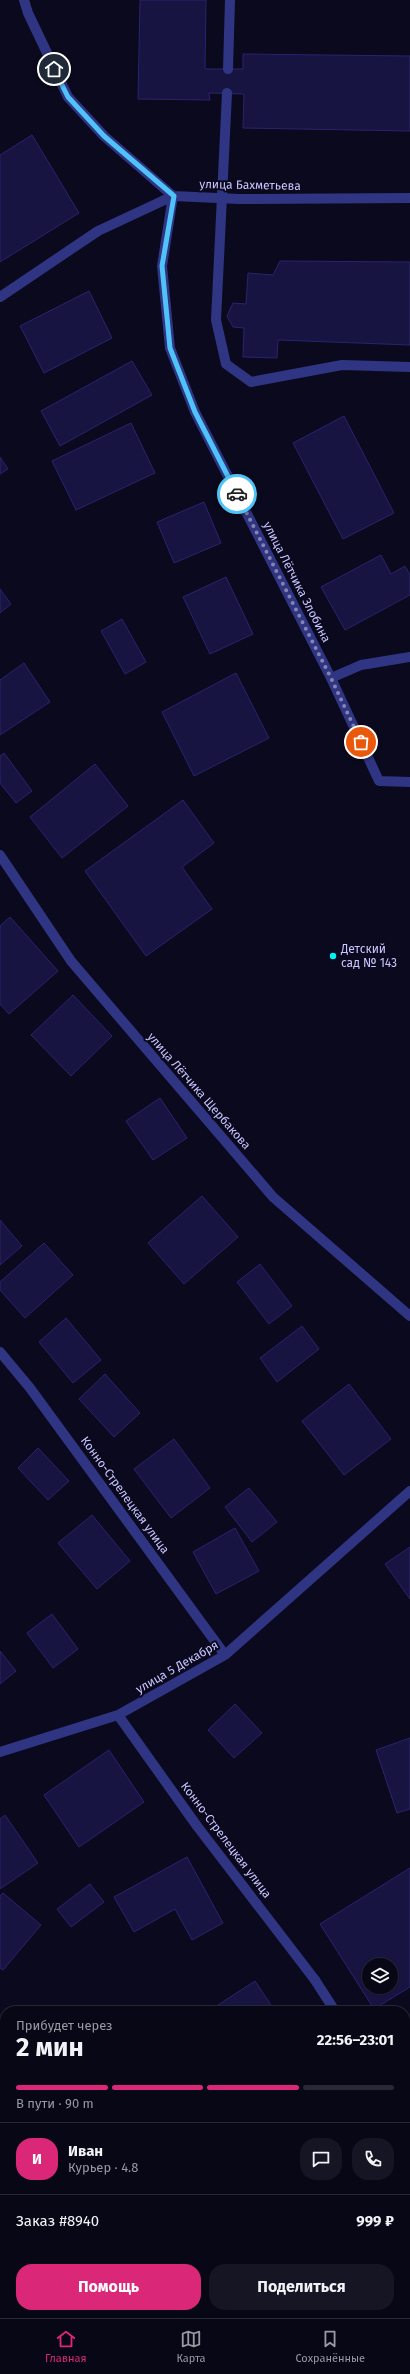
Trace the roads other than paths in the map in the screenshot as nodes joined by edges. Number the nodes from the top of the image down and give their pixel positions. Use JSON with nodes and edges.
{"nodes":[{"id":1,"x":24,"y":0,"type":"edge"},
{"id":2,"x":230,"y":0,"type":"edge"},
{"id":3,"x":228,"y":69,"type":"dead end"},
{"id":4,"x":227,"y":93,"type":"dead end"},
{"id":5,"x":174,"y":196,"type":"junction"},
{"id":6,"x":410,"y":198,"type":"edge"},
{"id":7,"x":223,"y":199,"type":"junction"},
{"id":8,"x":0,"y":297,"type":"edge"},
{"id":9,"x":410,"y":367,"type":"edge"},
{"id":10,"x":410,"y":657,"type":"edge"},
{"id":11,"x":331,"y":678,"type":"junction"},
{"id":12,"x":410,"y":782,"type":"edge"},
{"id":13,"x":0,"y":855,"type":"edge"},
{"id":14,"x":410,"y":1316,"type":"edge"},
{"id":15,"x":0,"y":1352,"type":"edge"},
{"id":16,"x":410,"y":1491,"type":"edge"},
{"id":17,"x":225,"y":1655,"type":"junction"},
{"id":18,"x":118,"y":1715,"type":"junction"},
{"id":19,"x":0,"y":1752,"type":"edge"},
{"id":20,"x":332,"y":2006,"type":"edge"}],
"edges":[{"from":1,"to":5,"type":"street"},
{"from":2,"to":3,"type":"street"},
{"from":4,"to":7,"type":"street"},
{"from":5,"to":7,"type":"street","name":"улица Бахметьева"},
{"from":5,"to":8,"type":"street","name":"улица Бахметьева"},
{"from":5,"to":11,"type":"street","name":"улица Лётчика Злобина"},
{"from":6,"to":7,"type":"street","name":"улица Бахметьева"},
{"from":7,"to":9,"type":"street"},
{"from":10,"to":11,"type":"street"},
{"from":11,"to":12,"type":"street","name":"улица Лётчика Злобина"},
{"from":13,"to":14,"type":"street","name":"улица Лётчика Щербакова"},
{"from":15,"to":17,"type":"street","name":"Конно-Стрелецкая улица"},
{"from":16,"to":17,"type":"street","name":"улица 5 Декабря"},
{"from":17,"to":18,"type":"street","name":"улица 5 Декабря"},
{"from":18,"to":19,"type":"street","name":"улица 5 Декабря"},
{"from":18,"to":20,"type":"street","name":"Конно-Стрелецкая улица"}]}
